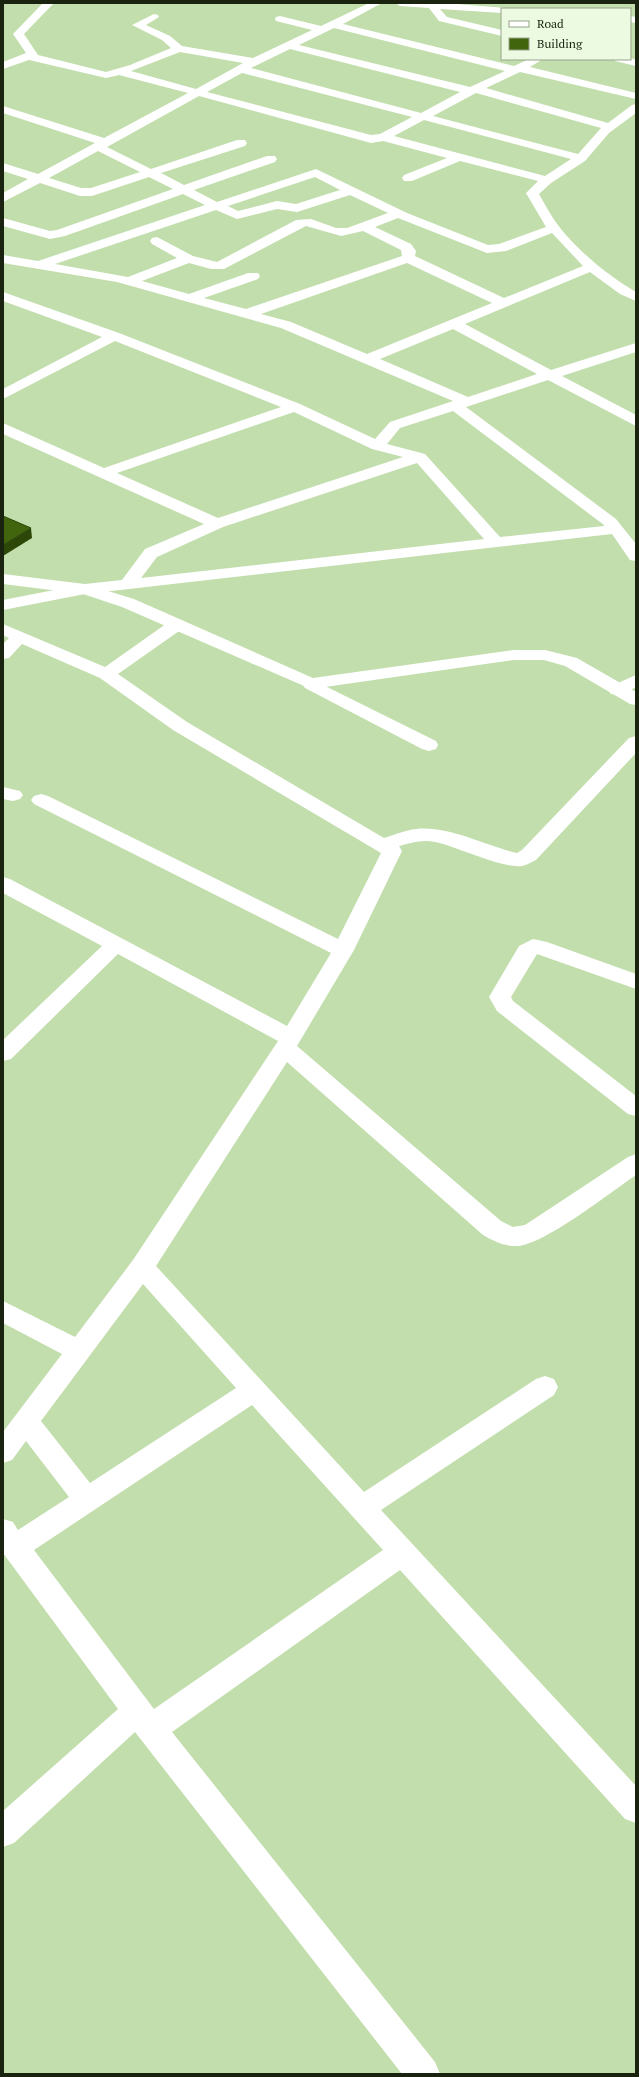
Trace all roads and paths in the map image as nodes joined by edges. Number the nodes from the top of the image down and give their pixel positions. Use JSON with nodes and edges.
{"nodes":[{"id":1,"x":49,"y":3,"type":"edge"},
{"id":2,"x":377,"y":3,"type":"edge"},
{"id":3,"x":400,"y":3,"type":"edge"},
{"id":4,"x":432,"y":5,"type":"junction"},
{"id":5,"x":501,"y":10,"type":"edge"},
{"id":6,"x":154,"y":17,"type":"dead end"},
{"id":7,"x":280,"y":19,"type":"dead end"},
{"id":8,"x":327,"y":26,"type":"junction"},
{"id":9,"x":501,"y":33,"type":"edge"},
{"id":10,"x":288,"y":45,"type":"junction"},
{"id":11,"x":179,"y":49,"type":"junction"},
{"id":12,"x":27,"y":56,"type":"junction"},
{"id":13,"x":536,"y":60,"type":"edge"},
{"id":14,"x":623,"y":60,"type":"edge"},
{"id":15,"x":255,"y":62,"type":"junction"},
{"id":16,"x":636,"y":63,"type":"edge"},
{"id":17,"x":3,"y":66,"type":"edge"},
{"id":18,"x":241,"y":69,"type":"junction"},
{"id":19,"x":517,"y":69,"type":"junction"},
{"id":20,"x":121,"y":72,"type":"junction"},
{"id":21,"x":473,"y":90,"type":"junction"},
{"id":22,"x":198,"y":92,"type":"junction"},
{"id":23,"x":636,"y":96,"type":"edge"},
{"id":24,"x":636,"y":107,"type":"edge"},
{"id":25,"x":3,"y":109,"type":"edge"},
{"id":26,"x":423,"y":116,"type":"junction"},
{"id":27,"x":631,"y":116,"type":"edge"},
{"id":28,"x":610,"y":127,"type":"junction"},
{"id":29,"x":486,"y":133,"type":"junction"},
{"id":30,"x":383,"y":137,"type":"junction"},
{"id":31,"x":474,"y":140,"type":"dead end"},
{"id":32,"x":241,"y":143,"type":"dead end"},
{"id":33,"x":103,"y":145,"type":"junction"},
{"id":34,"x":456,"y":152,"type":"junction"},
{"id":35,"x":581,"y":158,"type":"junction"},
{"id":36,"x":271,"y":159,"type":"dead end"},
{"id":37,"x":3,"y":167,"type":"edge"},
{"id":38,"x":150,"y":173,"type":"junction"},
{"id":39,"x":408,"y":178,"type":"dead end"},
{"id":40,"x":39,"y":179,"type":"junction"},
{"id":41,"x":548,"y":180,"type":"junction"},
{"id":42,"x":183,"y":190,"type":"junction"},
{"id":43,"x":350,"y":190,"type":"junction"},
{"id":44,"x":3,"y":198,"type":"edge"},
{"id":45,"x":216,"y":206,"type":"junction"},
{"id":46,"x":398,"y":214,"type":"junction"},
{"id":47,"x":3,"y":222,"type":"edge"},
{"id":48,"x":362,"y":226,"type":"junction"},
{"id":49,"x":554,"y":228,"type":"junction"},
{"id":50,"x":157,"y":241,"type":"dead end"},
{"id":51,"x":408,"y":258,"type":"junction"},
{"id":52,"x":3,"y":259,"type":"edge"},
{"id":53,"x":188,"y":259,"type":"junction"},
{"id":54,"x":38,"y":265,"type":"junction"},
{"id":55,"x":593,"y":266,"type":"junction"},
{"id":56,"x":253,"y":276,"type":"dead end"},
{"id":57,"x":129,"y":281,"type":"junction"},
{"id":58,"x":636,"y":297,"type":"edge"},
{"id":59,"x":190,"y":298,"type":"junction"},
{"id":60,"x":6,"y":301,"type":"edge"},
{"id":61,"x":502,"y":303,"type":"junction"},
{"id":62,"x":246,"y":314,"type":"junction"},
{"id":63,"x":454,"y":324,"type":"junction"},
{"id":64,"x":114,"y":336,"type":"junction"},
{"id":65,"x":636,"y":347,"type":"edge"},
{"id":66,"x":368,"y":359,"type":"junction"},
{"id":67,"x":549,"y":374,"type":"junction"},
{"id":68,"x":3,"y":395,"type":"edge"},
{"id":69,"x":460,"y":403,"type":"junction"},
{"id":70,"x":295,"y":407,"type":"junction"},
{"id":71,"x":636,"y":421,"type":"edge"},
{"id":72,"x":3,"y":428,"type":"edge"},
{"id":73,"x":377,"y":446,"type":"junction"},
{"id":74,"x":420,"y":457,"type":"junction"},
{"id":75,"x":106,"y":472,"type":"junction"},
{"id":76,"x":218,"y":524,"type":"junction"},
{"id":77,"x":617,"y":529,"type":"junction"},
{"id":78,"x":496,"y":544,"type":"junction"},
{"id":79,"x":636,"y":556,"type":"edge"},
{"id":80,"x":3,"y":579,"type":"edge"},
{"id":81,"x":127,"y":585,"type":"junction"},
{"id":82,"x":85,"y":589,"type":"junction"},
{"id":83,"x":3,"y":605,"type":"edge"},
{"id":84,"x":176,"y":624,"type":"junction"},
{"id":85,"x":3,"y":629,"type":"edge"},
{"id":86,"x":20,"y":636,"type":"junction"},
{"id":87,"x":3,"y":654,"type":"edge"},
{"id":88,"x":106,"y":674,"type":"junction"},
{"id":89,"x":636,"y":680,"type":"edge"},
{"id":90,"x":311,"y":684,"type":"junction"},
{"id":91,"x":617,"y":690,"type":"junction"},
{"id":92,"x":636,"y":700,"type":"edge"},
{"id":93,"x":636,"y":742,"type":"edge"},
{"id":94,"x":429,"y":745,"type":"dead end"},
{"id":95,"x":42,"y":800,"type":"dead end"},
{"id":96,"x":380,"y":845,"type":"junction"},
{"id":97,"x":4,"y":885,"type":"edge"},
{"id":98,"x":116,"y":944,"type":"junction"},
{"id":99,"x":343,"y":950,"type":"junction"},
{"id":100,"x":636,"y":982,"type":"edge"},
{"id":101,"x":288,"y":1043,"type":"junction"},
{"id":102,"x":3,"y":1053,"type":"edge"},
{"id":103,"x":636,"y":1108,"type":"edge"},
{"id":104,"x":636,"y":1163,"type":"edge"},
{"id":105,"x":142,"y":1267,"type":"junction"},
{"id":106,"x":3,"y":1311,"type":"edge"},
{"id":107,"x":80,"y":1351,"type":"junction"},
{"id":108,"x":545,"y":1387,"type":"dead end"},
{"id":109,"x":254,"y":1390,"type":"junction"},
{"id":110,"x":26,"y":1421,"type":"junction"},
{"id":111,"x":3,"y":1452,"type":"edge"},
{"id":112,"x":87,"y":1499,"type":"junction"},
{"id":113,"x":362,"y":1508,"type":"junction"},
{"id":114,"x":9,"y":1539,"type":"edge"},
{"id":115,"x":403,"y":1552,"type":"junction"},
{"id":116,"x":144,"y":1720,"type":"junction"},
{"id":117,"x":636,"y":1808,"type":"edge"},
{"id":118,"x":3,"y":1832,"type":"edge"},
{"id":119,"x":423,"y":2074,"type":"edge"}],
"edges":[{"from":1,"to":12,"type":"street"},
{"from":2,"to":8,"type":"street"},
{"from":3,"to":4,"type":"street"},
{"from":4,"to":5,"type":"street"},
{"from":4,"to":9,"type":"street"},
{"from":6,"to":11,"type":"street"},
{"from":7,"to":8,"type":"street"},
{"from":8,"to":10,"type":"street"},
{"from":8,"to":19,"type":"street"},
{"from":10,"to":15,"type":"street"},
{"from":10,"to":21,"type":"street"},
{"from":11,"to":15,"type":"street"},
{"from":11,"to":20,"type":"street"},
{"from":12,"to":17,"type":"street"},
{"from":12,"to":20,"type":"street"},
{"from":13,"to":19,"type":"street"},
{"from":14,"to":16,"type":"street"},
{"from":15,"to":18,"type":"street"},
{"from":18,"to":22,"type":"street"},
{"from":18,"to":26,"type":"street"},
{"from":19,"to":21,"type":"street"},
{"from":19,"to":23,"type":"street"},
{"from":20,"to":22,"type":"street"},
{"from":21,"to":26,"type":"street"},
{"from":21,"to":28,"type":"street"},
{"from":22,"to":30,"type":"street"},
{"from":22,"to":33,"type":"street"},
{"from":24,"to":27,"type":"street"},
{"from":25,"to":33,"type":"street"},
{"from":26,"to":29,"type":"street"},
{"from":26,"to":30,"type":"street"},
{"from":27,"to":28,"type":"street"},
{"from":28,"to":35,"type":"street"},
{"from":29,"to":31,"type":"street"},
{"from":29,"to":35,"type":"street"},
{"from":30,"to":34,"type":"street"},
{"from":32,"to":38,"type":"street"},
{"from":33,"to":38,"type":"street"},
{"from":33,"to":40,"type":"street"},
{"from":34,"to":39,"type":"street"},
{"from":34,"to":41,"type":"street"},
{"from":35,"to":41,"type":"street"},
{"from":36,"to":42,"type":"street"},
{"from":37,"to":40,"type":"street"},
{"from":38,"to":40,"type":"street"},
{"from":38,"to":42,"type":"street"},
{"from":40,"to":44,"type":"street"},
{"from":41,"to":49,"type":"street"},
{"from":42,"to":45,"type":"street"},
{"from":42,"to":47,"type":"street"},
{"from":43,"to":45,"type":"street"},
{"from":43,"to":45,"type":"street"},
{"from":43,"to":46,"type":"street"},
{"from":45,"to":54,"type":"street"},
{"from":46,"to":48,"type":"street"},
{"from":46,"to":49,"type":"street"},
{"from":48,"to":51,"type":"street"},
{"from":48,"to":53,"type":"street"},
{"from":49,"to":55,"type":"street"},
{"from":50,"to":53,"type":"street"},
{"from":51,"to":61,"type":"street"},
{"from":51,"to":62,"type":"street"},
{"from":52,"to":54,"type":"street"},
{"from":53,"to":57,"type":"street"},
{"from":54,"to":57,"type":"street"},
{"from":55,"to":58,"type":"street"},
{"from":55,"to":61,"type":"street"},
{"from":56,"to":59,"type":"street"},
{"from":57,"to":59,"type":"street"},
{"from":59,"to":62,"type":"street"},
{"from":60,"to":64,"type":"street"},
{"from":61,"to":63,"type":"street"},
{"from":62,"to":66,"type":"street"},
{"from":63,"to":66,"type":"street"},
{"from":63,"to":67,"type":"street"},
{"from":64,"to":68,"type":"street"},
{"from":64,"to":70,"type":"street"},
{"from":65,"to":67,"type":"street"},
{"from":66,"to":69,"type":"street"},
{"from":67,"to":69,"type":"street"},
{"from":67,"to":71,"type":"street"},
{"from":69,"to":73,"type":"street"},
{"from":69,"to":77,"type":"street"},
{"from":70,"to":73,"type":"street"},
{"from":70,"to":75,"type":"street"},
{"from":72,"to":75,"type":"street"},
{"from":73,"to":74,"type":"street"},
{"from":74,"to":76,"type":"street"},
{"from":74,"to":78,"type":"street"},
{"from":75,"to":76,"type":"street"},
{"from":76,"to":81,"type":"street"},
{"from":77,"to":78,"type":"street"},
{"from":77,"to":79,"type":"street"},
{"from":78,"to":81,"type":"street"},
{"from":80,"to":82,"type":"street"},
{"from":81,"to":82,"type":"street"},
{"from":82,"to":83,"type":"street"},
{"from":82,"to":84,"type":"street"},
{"from":84,"to":88,"type":"street"},
{"from":84,"to":90,"type":"street"},
{"from":85,"to":86,"type":"street"},
{"from":86,"to":87,"type":"street"},
{"from":86,"to":88,"type":"street"},
{"from":88,"to":96,"type":"street"},
{"from":89,"to":91,"type":"street"},
{"from":90,"to":91,"type":"street"},
{"from":90,"to":94,"type":"street"},
{"from":91,"to":92,"type":"street"},
{"from":93,"to":96,"type":"street"},
{"from":95,"to":99,"type":"street"},
{"from":96,"to":99,"type":"street"},
{"from":97,"to":98,"type":"street"},
{"from":98,"to":101,"type":"street"},
{"from":98,"to":102,"type":"street"},
{"from":99,"to":101,"type":"street"},
{"from":100,"to":103,"type":"street"},
{"from":101,"to":104,"type":"street"},
{"from":101,"to":105,"type":"street"},
{"from":105,"to":107,"type":"street"},
{"from":105,"to":109,"type":"street"},
{"from":106,"to":107,"type":"street"},
{"from":107,"to":110,"type":"street"},
{"from":108,"to":113,"type":"street"},
{"from":109,"to":112,"type":"street"},
{"from":109,"to":113,"type":"street"},
{"from":110,"to":111,"type":"street"},
{"from":110,"to":112,"type":"street"},
{"from":112,"to":114,"type":"street"},
{"from":113,"to":115,"type":"street"},
{"from":114,"to":116,"type":"street"},
{"from":115,"to":116,"type":"street"},
{"from":115,"to":117,"type":"street"},
{"from":116,"to":118,"type":"street"},
{"from":116,"to":119,"type":"street"}]}
